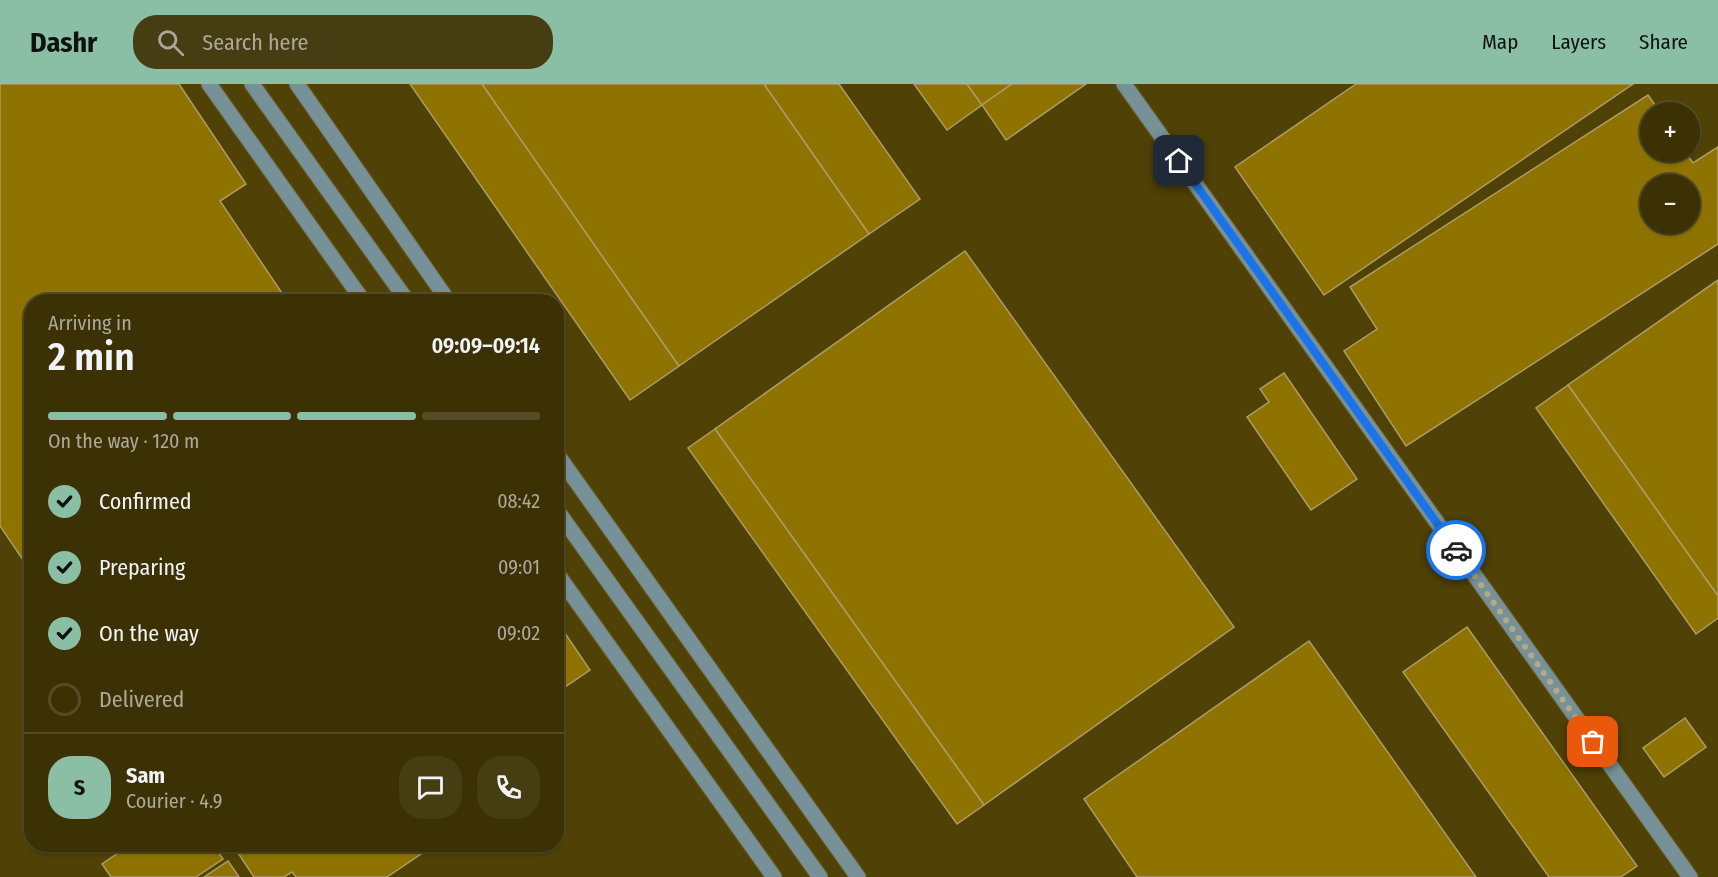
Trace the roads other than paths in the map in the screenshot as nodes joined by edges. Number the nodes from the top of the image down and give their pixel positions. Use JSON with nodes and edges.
{"nodes":[{"id":1,"x":209,"y":84,"type":"edge"},
{"id":2,"x":252,"y":84,"type":"edge"},
{"id":3,"x":297,"y":84,"type":"edge"},
{"id":4,"x":1124,"y":84,"type":"edge"},
{"id":5,"x":358,"y":294,"type":"edge"},
{"id":6,"x":402,"y":294,"type":"edge"},
{"id":7,"x":443,"y":294,"type":"edge"},
{"id":8,"x":564,"y":464,"type":"edge"},
{"id":9,"x":564,"y":520,"type":"edge"},
{"id":10,"x":564,"y":583,"type":"edge"},
{"id":11,"x":774,"y":877,"type":"edge"},
{"id":12,"x":820,"y":877,"type":"edge"},
{"id":13,"x":858,"y":877,"type":"edge"},
{"id":14,"x":1690,"y":877,"type":"edge"}],
"edges":[{"from":1,"to":5,"type":"street"},
{"from":2,"to":6,"type":"street"},
{"from":3,"to":7,"type":"street"},
{"from":4,"to":14,"type":"street"},
{"from":8,"to":13,"type":"street"},
{"from":9,"to":12,"type":"street"},
{"from":10,"to":11,"type":"street"}]}
